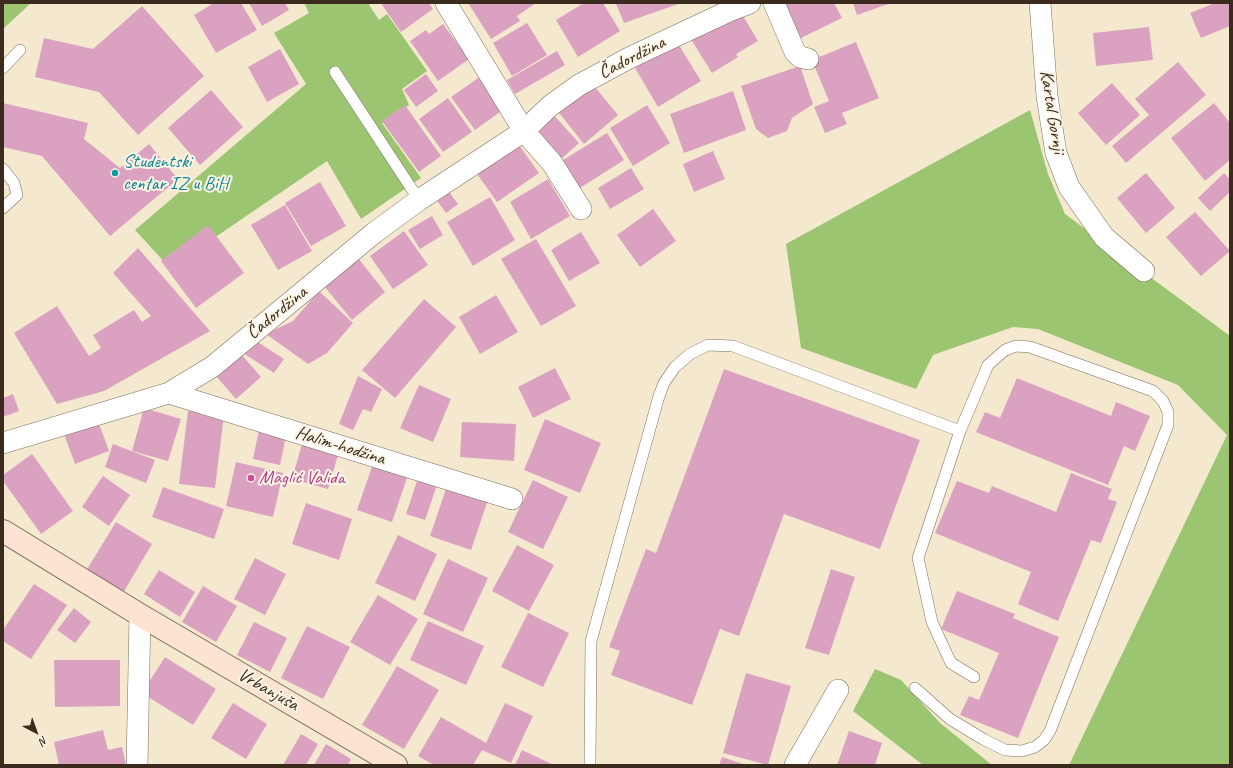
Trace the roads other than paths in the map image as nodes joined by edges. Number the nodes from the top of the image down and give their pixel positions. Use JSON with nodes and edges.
{"nodes":[{"id":1,"x":446,"y":3,"type":"edge"},
{"id":2,"x":750,"y":3,"type":"edge"},
{"id":3,"x":774,"y":3,"type":"edge"},
{"id":4,"x":1040,"y":3,"type":"edge"},
{"id":5,"x":20,"y":50,"type":"dead end"},
{"id":6,"x":808,"y":59,"type":"dead end"},
{"id":7,"x":3,"y":68,"type":"edge"},
{"id":8,"x":335,"y":72,"type":"dead end"},
{"id":9,"x":524,"y":130,"type":"junction"},
{"id":10,"x":3,"y":169,"type":"edge"},
{"id":11,"x":419,"y":200,"type":"junction"},
{"id":12,"x":3,"y":208,"type":"edge"},
{"id":13,"x":581,"y":209,"type":"dead end"},
{"id":14,"x":1144,"y":271,"type":"dead end"},
{"id":15,"x":169,"y":393,"type":"junction"},
{"id":16,"x":960,"y":431,"type":"junction"},
{"id":17,"x":3,"y":443,"type":"edge"},
{"id":18,"x":512,"y":499,"type":"dead end"},
{"id":19,"x":3,"y":531,"type":"edge"},
{"id":20,"x":140,"y":615,"type":"junction"},
{"id":21,"x":974,"y":677,"type":"dead end"},
{"id":22,"x":915,"y":688,"type":"dead end"},
{"id":23,"x":838,"y":690,"type":"dead end"},
{"id":24,"x":137,"y":765,"type":"edge"},
{"id":25,"x":396,"y":765,"type":"edge"},
{"id":26,"x":590,"y":765,"type":"edge"},
{"id":27,"x":795,"y":765,"type":"edge"}],
"edges":[{"from":1,"to":9,"type":"street"},
{"from":2,"to":9,"type":"street","name":"Čadordžina"},
{"from":3,"to":6,"type":"street"},
{"from":4,"to":14,"type":"street","name":"Kartal Gornji"},
{"from":5,"to":7,"type":"lane"},
{"from":8,"to":11,"type":"lane"},
{"from":9,"to":11,"type":"street","name":"Čadordžina"},
{"from":9,"to":13,"type":"street"},
{"from":10,"to":12,"type":"lane"},
{"from":11,"to":15,"type":"street","name":"Čadordžina"},
{"from":15,"to":17,"type":"street","name":"Čadordžina"},
{"from":15,"to":18,"type":"street","name":"Halim-hodžina"},
{"from":16,"to":21,"type":"lane"},
{"from":16,"to":22,"type":"lane"},
{"from":16,"to":26,"type":"lane"},
{"from":19,"to":20,"type":"street","name":"Vrbanjuša"},
{"from":20,"to":24,"type":"street"},
{"from":20,"to":25,"type":"street","name":"Vrbanjuša"},
{"from":23,"to":27,"type":"street"}]}
